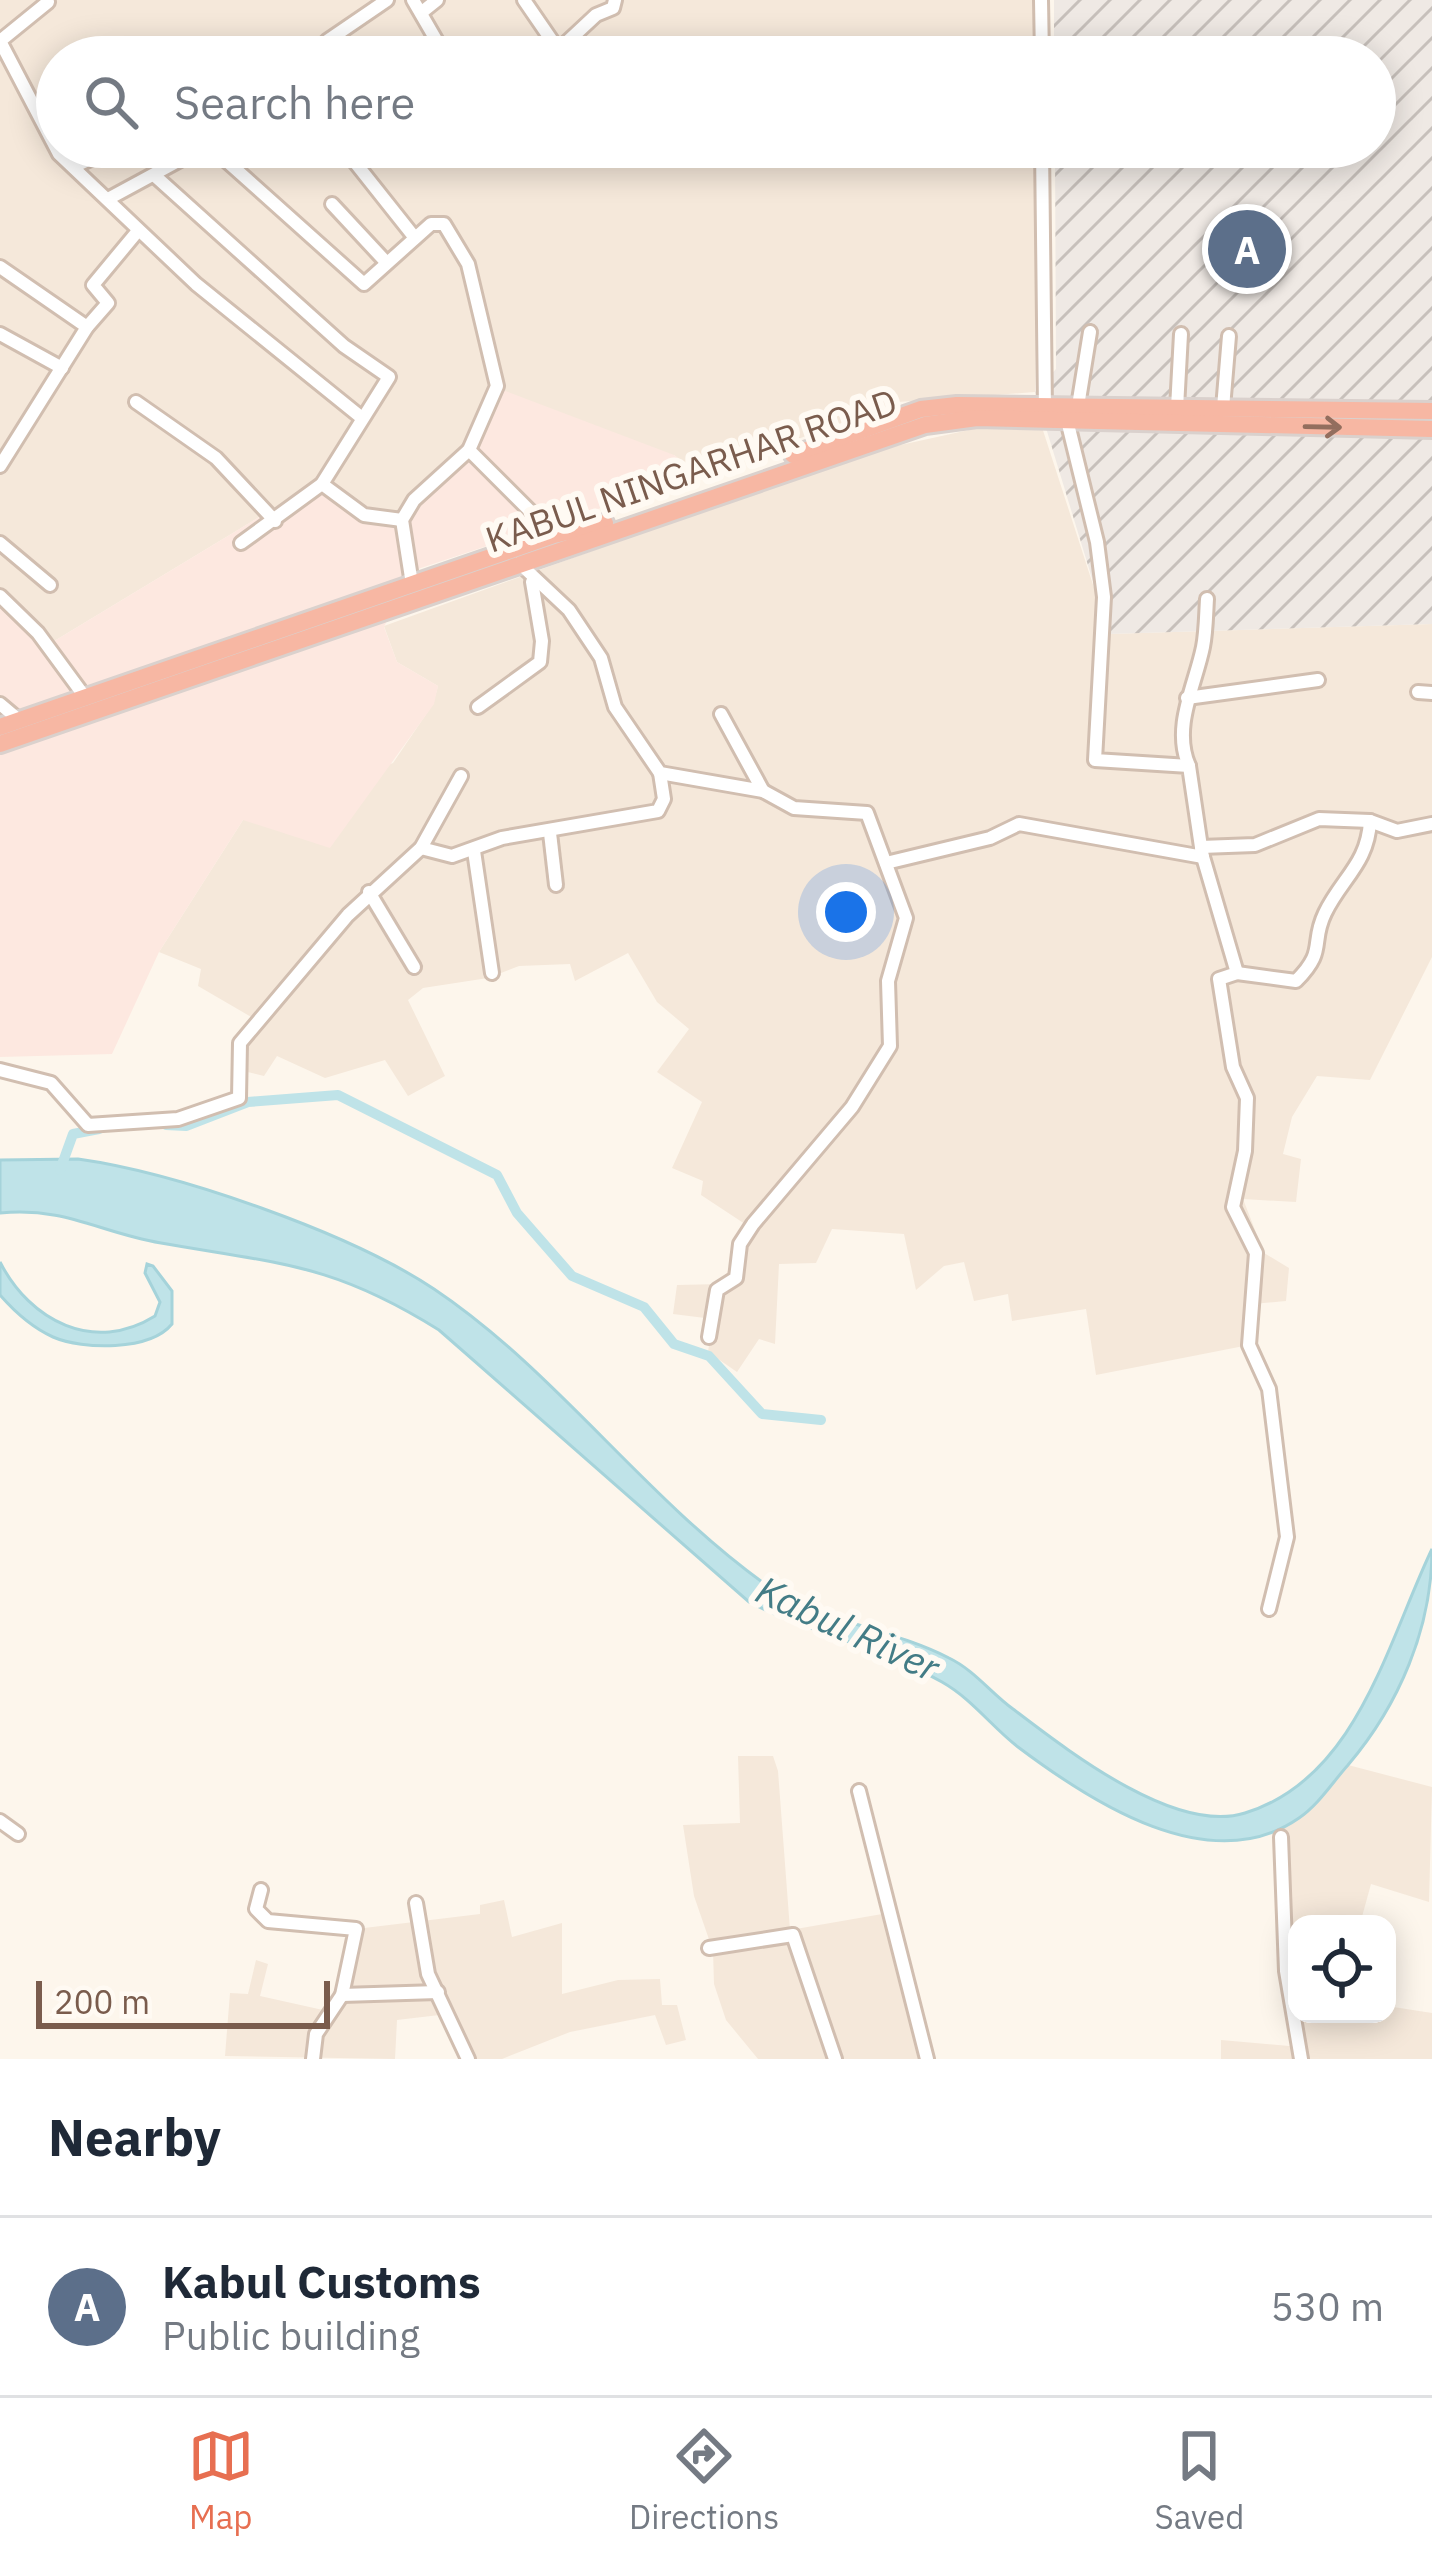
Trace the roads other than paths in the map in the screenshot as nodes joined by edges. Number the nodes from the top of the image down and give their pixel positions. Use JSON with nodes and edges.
{"nodes":[{"id":1,"x":413,"y":0,"type":"edge"},
{"id":2,"x":437,"y":0,"type":"edge"},
{"id":3,"x":524,"y":0,"type":"edge"},
{"id":4,"x":615,"y":0,"type":"edge"},
{"id":5,"x":1041,"y":0,"type":"edge"},
{"id":6,"x":48,"y":2,"type":"edge"},
{"id":7,"x":377,"y":2,"type":"edge"},
{"id":8,"x":422,"y":12,"type":"junction"},
{"id":9,"x":333,"y":36,"type":"edge"},
{"id":10,"x":435,"y":36,"type":"edge"},
{"id":11,"x":545,"y":36,"type":"edge"},
{"id":12,"x":574,"y":36,"type":"edge"},
{"id":13,"x":1042,"y":36,"type":"edge"},
{"id":14,"x":36,"y":110,"type":"edge"},
{"id":15,"x":80,"y":168,"type":"edge"},
{"id":16,"x":167,"y":168,"type":"edge"},
{"id":17,"x":231,"y":168,"type":"edge"},
{"id":18,"x":359,"y":168,"type":"edge"},
{"id":19,"x":1042,"y":168,"type":"edge"},
{"id":20,"x":154,"y":175,"type":"junction"},
{"id":21,"x":108,"y":200,"type":"junction"},
{"id":22,"x":332,"y":204,"type":"dead end"},
{"id":23,"x":137,"y":232,"type":"junction"},
{"id":24,"x":415,"y":238,"type":"junction"},
{"id":25,"x":385,"y":261,"type":"junction"},
{"id":26,"x":0,"y":267,"type":"edge"},
{"id":27,"x":87,"y":328,"type":"junction"},
{"id":28,"x":1090,"y":332,"type":"dead end"},
{"id":29,"x":1181,"y":334,"type":"dead end"},
{"id":30,"x":1229,"y":336,"type":"dead end"},
{"id":31,"x":2,"y":340,"type":"edge"},
{"id":32,"x":62,"y":368,"type":"junction"},
{"id":33,"x":136,"y":402,"type":"dead end"},
{"id":34,"x":1177,"y":408,"type":"junction"},
{"id":35,"x":1223,"y":408,"type":"junction"},
{"id":36,"x":1432,"y":410,"type":"edge"},
{"id":37,"x":1045,"y":412,"type":"junction"},
{"id":38,"x":1073,"y":413,"type":"junction"},
{"id":39,"x":362,"y":418,"type":"junction"},
{"id":40,"x":1432,"y":428,"type":"edge"},
{"id":41,"x":469,"y":451,"type":"junction"},
{"id":42,"x":0,"y":466,"type":"edge"},
{"id":43,"x":322,"y":484,"type":"junction"},
{"id":44,"x":402,"y":520,"type":"junction"},
{"id":45,"x":275,"y":521,"type":"junction"},
{"id":46,"x":554,"y":535,"type":"junction"},
{"id":47,"x":0,"y":543,"type":"edge"},
{"id":48,"x":241,"y":543,"type":"dead end"},
{"id":49,"x":519,"y":563,"type":"junction"},
{"id":50,"x":532,"y":581,"type":"junction"},
{"id":51,"x":412,"y":584,"type":"junction"},
{"id":52,"x":50,"y":585,"type":"dead end"},
{"id":53,"x":0,"y":596,"type":"edge"},
{"id":54,"x":1207,"y":599,"type":"dead end"},
{"id":55,"x":1318,"y":680,"type":"dead end"},
{"id":56,"x":85,"y":698,"type":"junction"},
{"id":57,"x":1187,"y":698,"type":"junction"},
{"id":58,"x":0,"y":704,"type":"edge"},
{"id":59,"x":478,"y":706,"type":"dead end"},
{"id":60,"x":722,"y":714,"type":"dead end"},
{"id":61,"x":20,"y":720,"type":"junction"},
{"id":62,"x":0,"y":727,"type":"edge"},
{"id":63,"x":0,"y":744,"type":"edge"},
{"id":64,"x":1189,"y":766,"type":"junction"},
{"id":65,"x":660,"y":773,"type":"junction"},
{"id":66,"x":460,"y":776,"type":"dead end"},
{"id":67,"x":763,"y":791,"type":"junction"},
{"id":68,"x":1370,"y":821,"type":"junction"},
{"id":69,"x":1432,"y":824,"type":"edge"},
{"id":70,"x":550,"y":833,"type":"junction"},
{"id":71,"x":421,"y":848,"type":"junction"},
{"id":72,"x":474,"y":851,"type":"junction"},
{"id":73,"x":1202,"y":852,"type":"junction"},
{"id":74,"x":886,"y":863,"type":"junction"},
{"id":75,"x":556,"y":885,"type":"dead end"},
{"id":76,"x":369,"y":892,"type":"junction"},
{"id":77,"x":414,"y":967,"type":"dead end"},
{"id":78,"x":492,"y":973,"type":"dead end"},
{"id":79,"x":1237,"y":973,"type":"junction"},
{"id":80,"x":0,"y":1070,"type":"edge"},
{"id":81,"x":709,"y":1337,"type":"dead end"},
{"id":82,"x":1269,"y":1610,"type":"dead end"},
{"id":83,"x":859,"y":1791,"type":"dead end"},
{"id":84,"x":0,"y":1821,"type":"edge"},
{"id":85,"x":18,"y":1834,"type":"dead end"},
{"id":86,"x":1281,"y":1837,"type":"dead end"},
{"id":87,"x":260,"y":1890,"type":"dead end"},
{"id":88,"x":416,"y":1903,"type":"dead end"},
{"id":89,"x":710,"y":1948,"type":"dead end"},
{"id":90,"x":439,"y":1992,"type":"junction"},
{"id":91,"x":342,"y":1995,"type":"junction"},
{"id":92,"x":314,"y":2059,"type":"edge"},
{"id":93,"x":468,"y":2059,"type":"edge"},
{"id":94,"x":835,"y":2059,"type":"edge"},
{"id":95,"x":928,"y":2059,"type":"edge"},
{"id":96,"x":1301,"y":2059,"type":"edge"}],
"edges":[{"from":1,"to":8,"type":"street"},
{"from":2,"to":8,"type":"street"},
{"from":3,"to":11,"type":"street"},
{"from":4,"to":12,"type":"street"},
{"from":5,"to":13,"type":"street"},
{"from":6,"to":14,"type":"street"},
{"from":7,"to":9,"type":"street"},
{"from":8,"to":10,"type":"street"},
{"from":15,"to":21,"type":"street"},
{"from":16,"to":20,"type":"street"},
{"from":17,"to":25,"type":"street"},
{"from":18,"to":24,"type":"street"},
{"from":19,"to":37,"type":"street"},
{"from":20,"to":21,"type":"street"},
{"from":20,"to":39,"type":"street"},
{"from":21,"to":23,"type":"street"},
{"from":22,"to":25,"type":"street"},
{"from":23,"to":27,"type":"street"},
{"from":23,"to":39,"type":"street"},
{"from":24,"to":25,"type":"street"},
{"from":24,"to":41,"type":"street"},
{"from":26,"to":27,"type":"street"},
{"from":27,"to":32,"type":"street"},
{"from":28,"to":38,"type":"street"},
{"from":29,"to":34,"type":"street"},
{"from":30,"to":35,"type":"street"},
{"from":31,"to":32,"type":"street"},
{"from":32,"to":42,"type":"street"},
{"from":33,"to":45,"type":"street"},
{"from":34,"to":35,"type":"highway","name":"KABUL NINGARHAR ROAD"},
{"from":34,"to":38,"type":"highway","name":"KABUL NINGARHAR ROAD"},
{"from":35,"to":36,"type":"highway","name":"KABUL NINGARHAR ROAD"},
{"from":37,"to":38,"type":"highway","name":"KABUL NINGARHAR ROAD"},
{"from":37,"to":46,"type":"highway","name":"KABUL NINGARHAR ROAD"},
{"from":37,"to":49,"type":"highway","name":"KABUL NINGARHAR ROAD"},
{"from":38,"to":40,"type":"highway","name":"KABUL NINGARHAR ROAD","one_way":true},
{"from":38,"to":64,"type":"street"},
{"from":39,"to":43,"type":"street"},
{"from":41,"to":44,"type":"street"},
{"from":41,"to":46,"type":"street"},
{"from":43,"to":44,"type":"street"},
{"from":43,"to":45,"type":"street"},
{"from":44,"to":51,"type":"street"},
{"from":45,"to":48,"type":"street"},
{"from":46,"to":51,"type":"highway","name":"KABUL NINGARHAR ROAD"},
{"from":47,"to":52,"type":"street"},
{"from":49,"to":50,"type":"street"},
{"from":49,"to":63,"type":"highway","name":"KABUL NINGARHAR ROAD"},
{"from":50,"to":59,"type":"street"},
{"from":50,"to":65,"type":"street"},
{"from":51,"to":56,"type":"highway","name":"KABUL NINGARHAR ROAD"},
{"from":53,"to":56,"type":"street"},
{"from":54,"to":57,"type":"street"},
{"from":55,"to":57,"type":"street"},
{"from":56,"to":61,"type":"highway","name":"KABUL NINGARHAR ROAD"},
{"from":57,"to":64,"type":"street"},
{"from":58,"to":61,"type":"street"},
{"from":60,"to":67,"type":"street"},
{"from":61,"to":62,"type":"highway","name":"KABUL NINGARHAR ROAD"},
{"from":64,"to":73,"type":"street"},
{"from":65,"to":67,"type":"street"},
{"from":65,"to":70,"type":"street"},
{"from":66,"to":71,"type":"street"},
{"from":67,"to":74,"type":"street"},
{"from":68,"to":69,"type":"street"},
{"from":68,"to":73,"type":"street"},
{"from":68,"to":79,"type":"street"},
{"from":70,"to":72,"type":"street"},
{"from":70,"to":75,"type":"street"},
{"from":71,"to":72,"type":"street"},
{"from":71,"to":76,"type":"street"},
{"from":72,"to":78,"type":"street"},
{"from":73,"to":74,"type":"street"},
{"from":73,"to":79,"type":"street"},
{"from":74,"to":81,"type":"street"},
{"from":76,"to":77,"type":"street"},
{"from":76,"to":80,"type":"street"},
{"from":79,"to":82,"type":"street"},
{"from":83,"to":95,"type":"street"},
{"from":84,"to":85,"type":"street"},
{"from":86,"to":96,"type":"street"},
{"from":87,"to":91,"type":"street"},
{"from":88,"to":90,"type":"street"},
{"from":89,"to":94,"type":"street"},
{"from":90,"to":91,"type":"street"},
{"from":90,"to":93,"type":"street"},
{"from":91,"to":92,"type":"street"}]}
